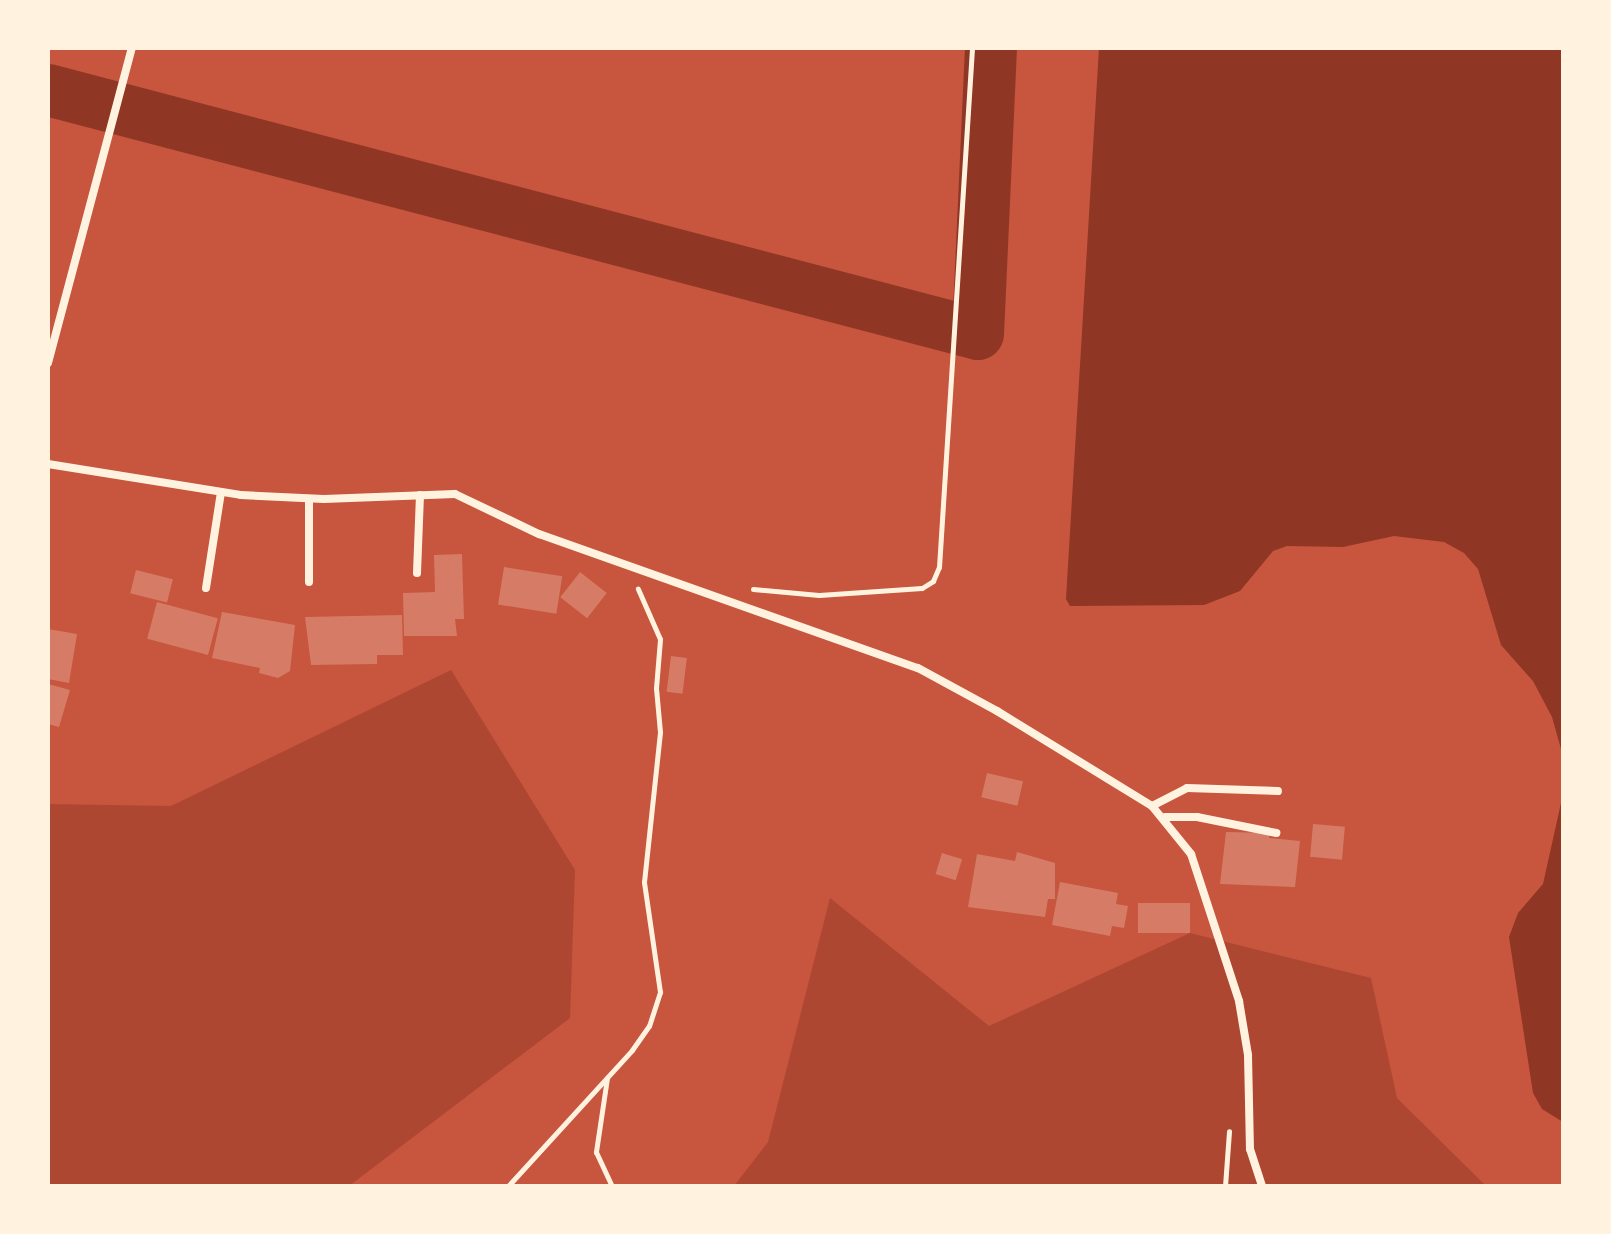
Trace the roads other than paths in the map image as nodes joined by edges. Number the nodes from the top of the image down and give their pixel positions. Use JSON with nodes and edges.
{"nodes":[{"id":1,"x":132,"y":48,"type":"edge"},
{"id":2,"x":48,"y":363,"type":"edge"},
{"id":3,"x":48,"y":464,"type":"edge"},
{"id":4,"x":221,"y":492,"type":"junction"},
{"id":5,"x":420,"y":495,"type":"junction"},
{"id":6,"x":309,"y":499,"type":"junction"},
{"id":7,"x":417,"y":573,"type":"dead end"},
{"id":8,"x":309,"y":582,"type":"dead end"},
{"id":9,"x":206,"y":588,"type":"dead end"},
{"id":10,"x":1278,"y":791,"type":"dead end"},
{"id":11,"x":1152,"y":806,"type":"junction"},
{"id":12,"x":1165,"y":817,"type":"junction"},
{"id":13,"x":1276,"y":833,"type":"dead end"},
{"id":14,"x":1262,"y":1186,"type":"edge"}],
"edges":[{"from":1,"to":2,"type":"street"},
{"from":3,"to":4,"type":"street"},
{"from":4,"to":6,"type":"street"},
{"from":4,"to":9,"type":"street"},
{"from":5,"to":6,"type":"street"},
{"from":5,"to":7,"type":"street"},
{"from":5,"to":11,"type":"street"},
{"from":6,"to":8,"type":"street"},
{"from":10,"to":11,"type":"street"},
{"from":11,"to":12,"type":"street"},
{"from":12,"to":13,"type":"street"},
{"from":12,"to":14,"type":"street"}]}
